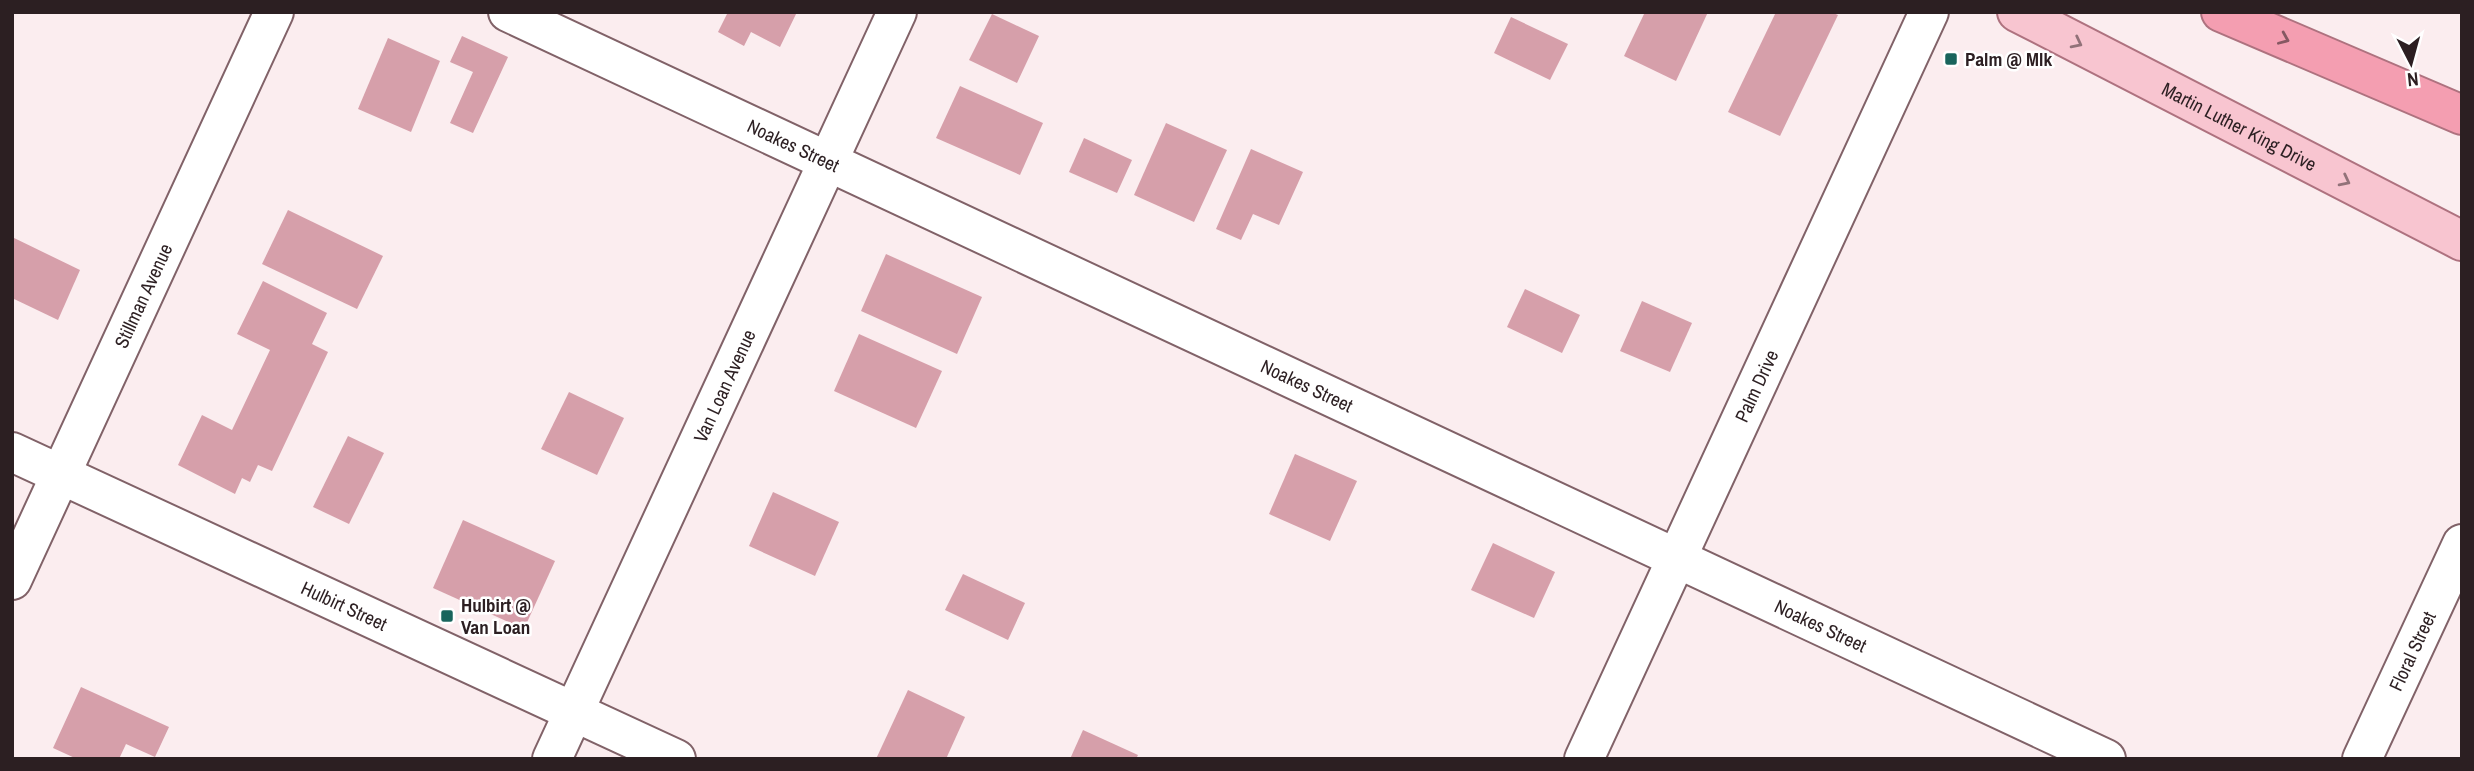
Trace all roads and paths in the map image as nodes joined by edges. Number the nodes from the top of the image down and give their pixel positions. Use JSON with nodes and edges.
{"nodes":[{"id":1,"x":274,"y":12,"type":"edge"},
{"id":2,"x":508,"y":12,"type":"edge"},
{"id":3,"x":897,"y":12,"type":"edge"},
{"id":4,"x":1929,"y":12,"type":"edge"},
{"id":5,"x":2017,"y":12,"type":"edge"},
{"id":6,"x":2221,"y":12,"type":"edge"},
{"id":7,"x":2290,"y":12,"type":"edge"},
{"id":8,"x":2462,"y":107,"type":"edge"},
{"id":9,"x":2462,"y":115,"type":"edge"},
{"id":10,"x":828,"y":161,"type":"junction"},
{"id":11,"x":2462,"y":241,"type":"edge"},
{"id":12,"x":12,"y":452,"type":"edge"},
{"id":13,"x":61,"y":474,"type":"junction"},
{"id":14,"x":2462,"y":544,"type":"edge"},
{"id":15,"x":1677,"y":558,"type":"junction"},
{"id":16,"x":12,"y":580,"type":"edge"},
{"id":17,"x":573,"y":711,"type":"junction"},
{"id":18,"x":552,"y":759,"type":"edge"},
{"id":19,"x":676,"y":759,"type":"edge"},
{"id":20,"x":1584,"y":759,"type":"edge"},
{"id":21,"x":2106,"y":759,"type":"edge"},
{"id":22,"x":2362,"y":759,"type":"edge"}],
"edges":[{"from":1,"to":13,"type":"street","name":"Stillman Avenue"},
{"from":2,"to":10,"type":"street","name":"Noakes Street"},
{"from":3,"to":10,"type":"street","name":"Van Loan Avenue"},
{"from":4,"to":15,"type":"street","name":"Palm Drive"},
{"from":5,"to":11,"type":"main road","name":"Martin Luther King Drive","one_way":true},
{"from":6,"to":9,"type":"highway","one_way":true},
{"from":7,"to":8,"type":"highway"},
{"from":10,"to":15,"type":"street","name":"Noakes Street"},
{"from":10,"to":17,"type":"street","name":"Van Loan Avenue"},
{"from":12,"to":13,"type":"street","name":"Hulbirt Street"},
{"from":13,"to":16,"type":"street","name":"Stillman Avenue"},
{"from":13,"to":17,"type":"street","name":"Hulbirt Street"},
{"from":14,"to":22,"type":"street","name":"Floral Street"},
{"from":15,"to":20,"type":"street","name":"Palm Drive"},
{"from":15,"to":21,"type":"street","name":"Noakes Street"},
{"from":17,"to":18,"type":"street","name":"Van Loan Avenue"},
{"from":17,"to":19,"type":"street","name":"Hulbirt Street"}]}
